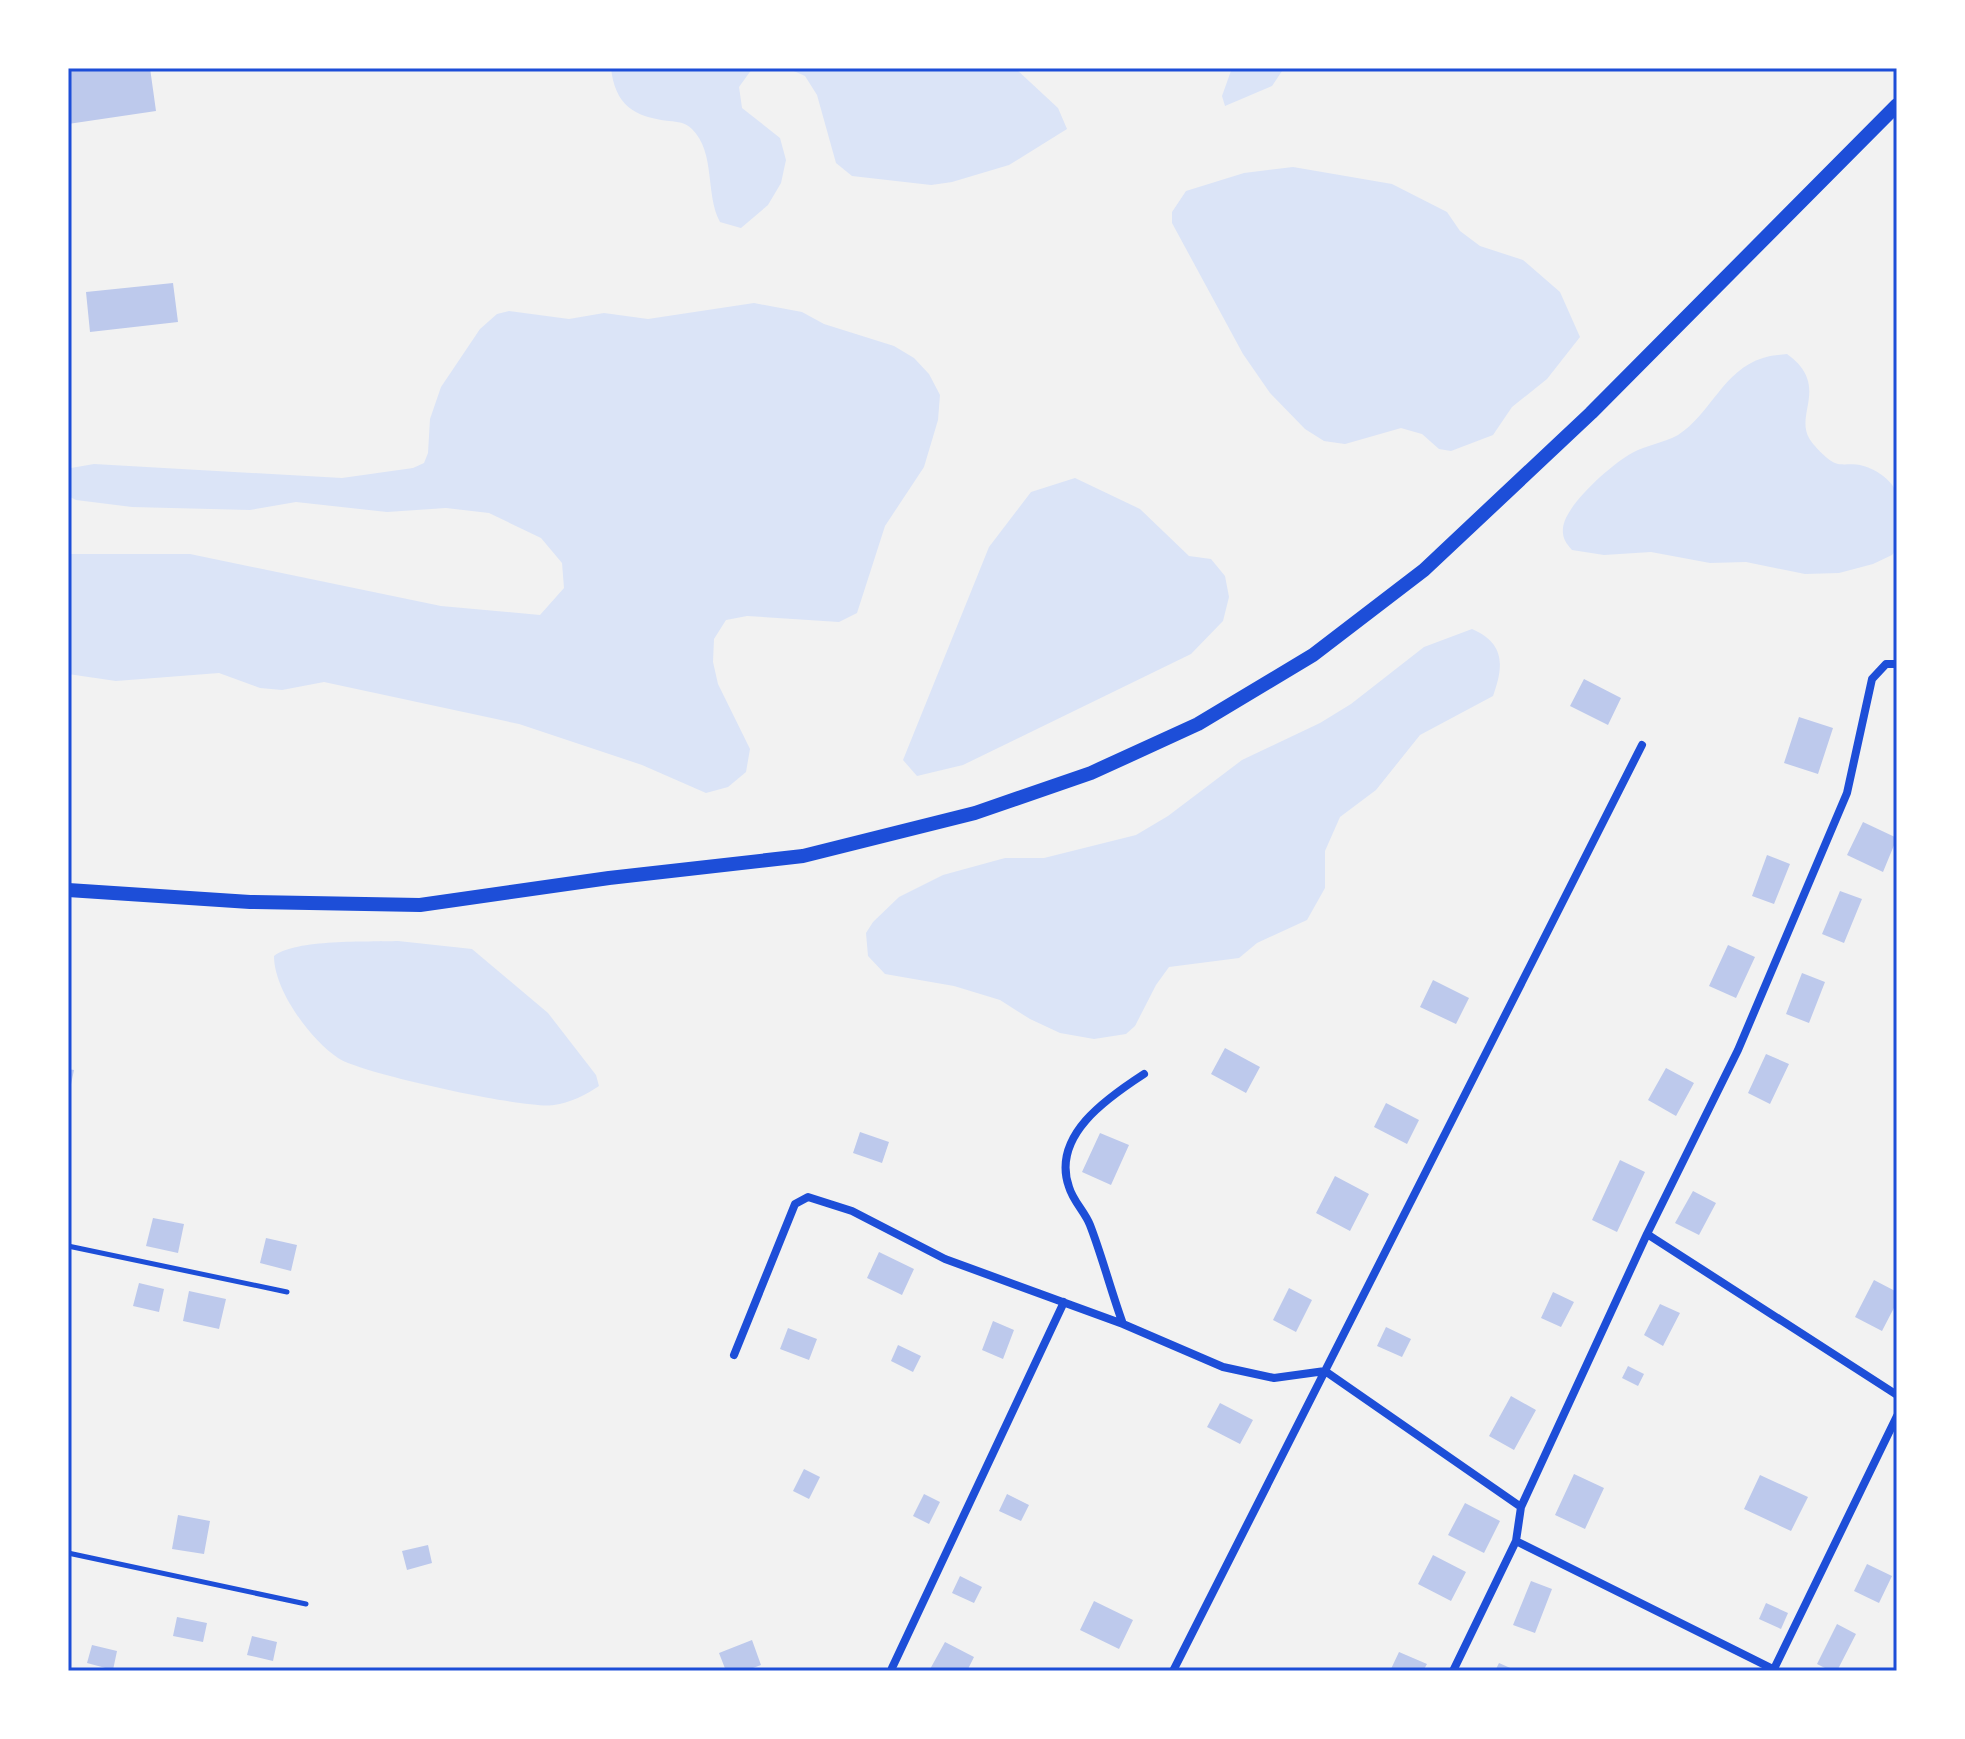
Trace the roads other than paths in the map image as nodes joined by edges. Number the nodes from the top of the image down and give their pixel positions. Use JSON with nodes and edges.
{"nodes":[{"id":1,"x":1897,"y":105,"type":"edge"},
{"id":2,"x":1897,"y":664,"type":"edge"},
{"id":3,"x":1642,"y":745,"type":"dead end"},
{"id":4,"x":68,"y":890,"type":"edge"},
{"id":5,"x":1144,"y":1074,"type":"dead end"},
{"id":6,"x":1647,"y":1234,"type":"junction"},
{"id":7,"x":68,"y":1246,"type":"edge"},
{"id":8,"x":287,"y":1292,"type":"dead end"},
{"id":9,"x":1064,"y":1302,"type":"junction"},
{"id":10,"x":1123,"y":1324,"type":"junction"},
{"id":11,"x":734,"y":1355,"type":"dead end"},
{"id":12,"x":1325,"y":1371,"type":"junction"},
{"id":13,"x":1897,"y":1395,"type":"edge"},
{"id":14,"x":1897,"y":1416,"type":"edge"},
{"id":15,"x":1521,"y":1507,"type":"junction"},
{"id":16,"x":1516,"y":1541,"type":"junction"},
{"id":17,"x":68,"y":1553,"type":"edge"},
{"id":18,"x":306,"y":1604,"type":"dead end"},
{"id":19,"x":892,"y":1668,"type":"dead end"},
{"id":20,"x":1173,"y":1671,"type":"edge"},
{"id":21,"x":1453,"y":1671,"type":"edge"},
{"id":22,"x":1775,"y":1671,"type":"edge"}],
"edges":[{"from":1,"to":4,"type":"main road"},
{"from":2,"to":6,"type":"street"},
{"from":3,"to":12,"type":"street"},
{"from":5,"to":10,"type":"street"},
{"from":6,"to":13,"type":"street"},
{"from":6,"to":15,"type":"street"},
{"from":7,"to":8,"type":"lane"},
{"from":9,"to":10,"type":"street"},
{"from":9,"to":11,"type":"street"},
{"from":9,"to":19,"type":"street"},
{"from":10,"to":12,"type":"street"},
{"from":12,"to":15,"type":"street"},
{"from":12,"to":20,"type":"street"},
{"from":14,"to":22,"type":"street"},
{"from":15,"to":16,"type":"street"},
{"from":16,"to":21,"type":"street"},
{"from":16,"to":22,"type":"street"},
{"from":17,"to":18,"type":"lane"}]}
